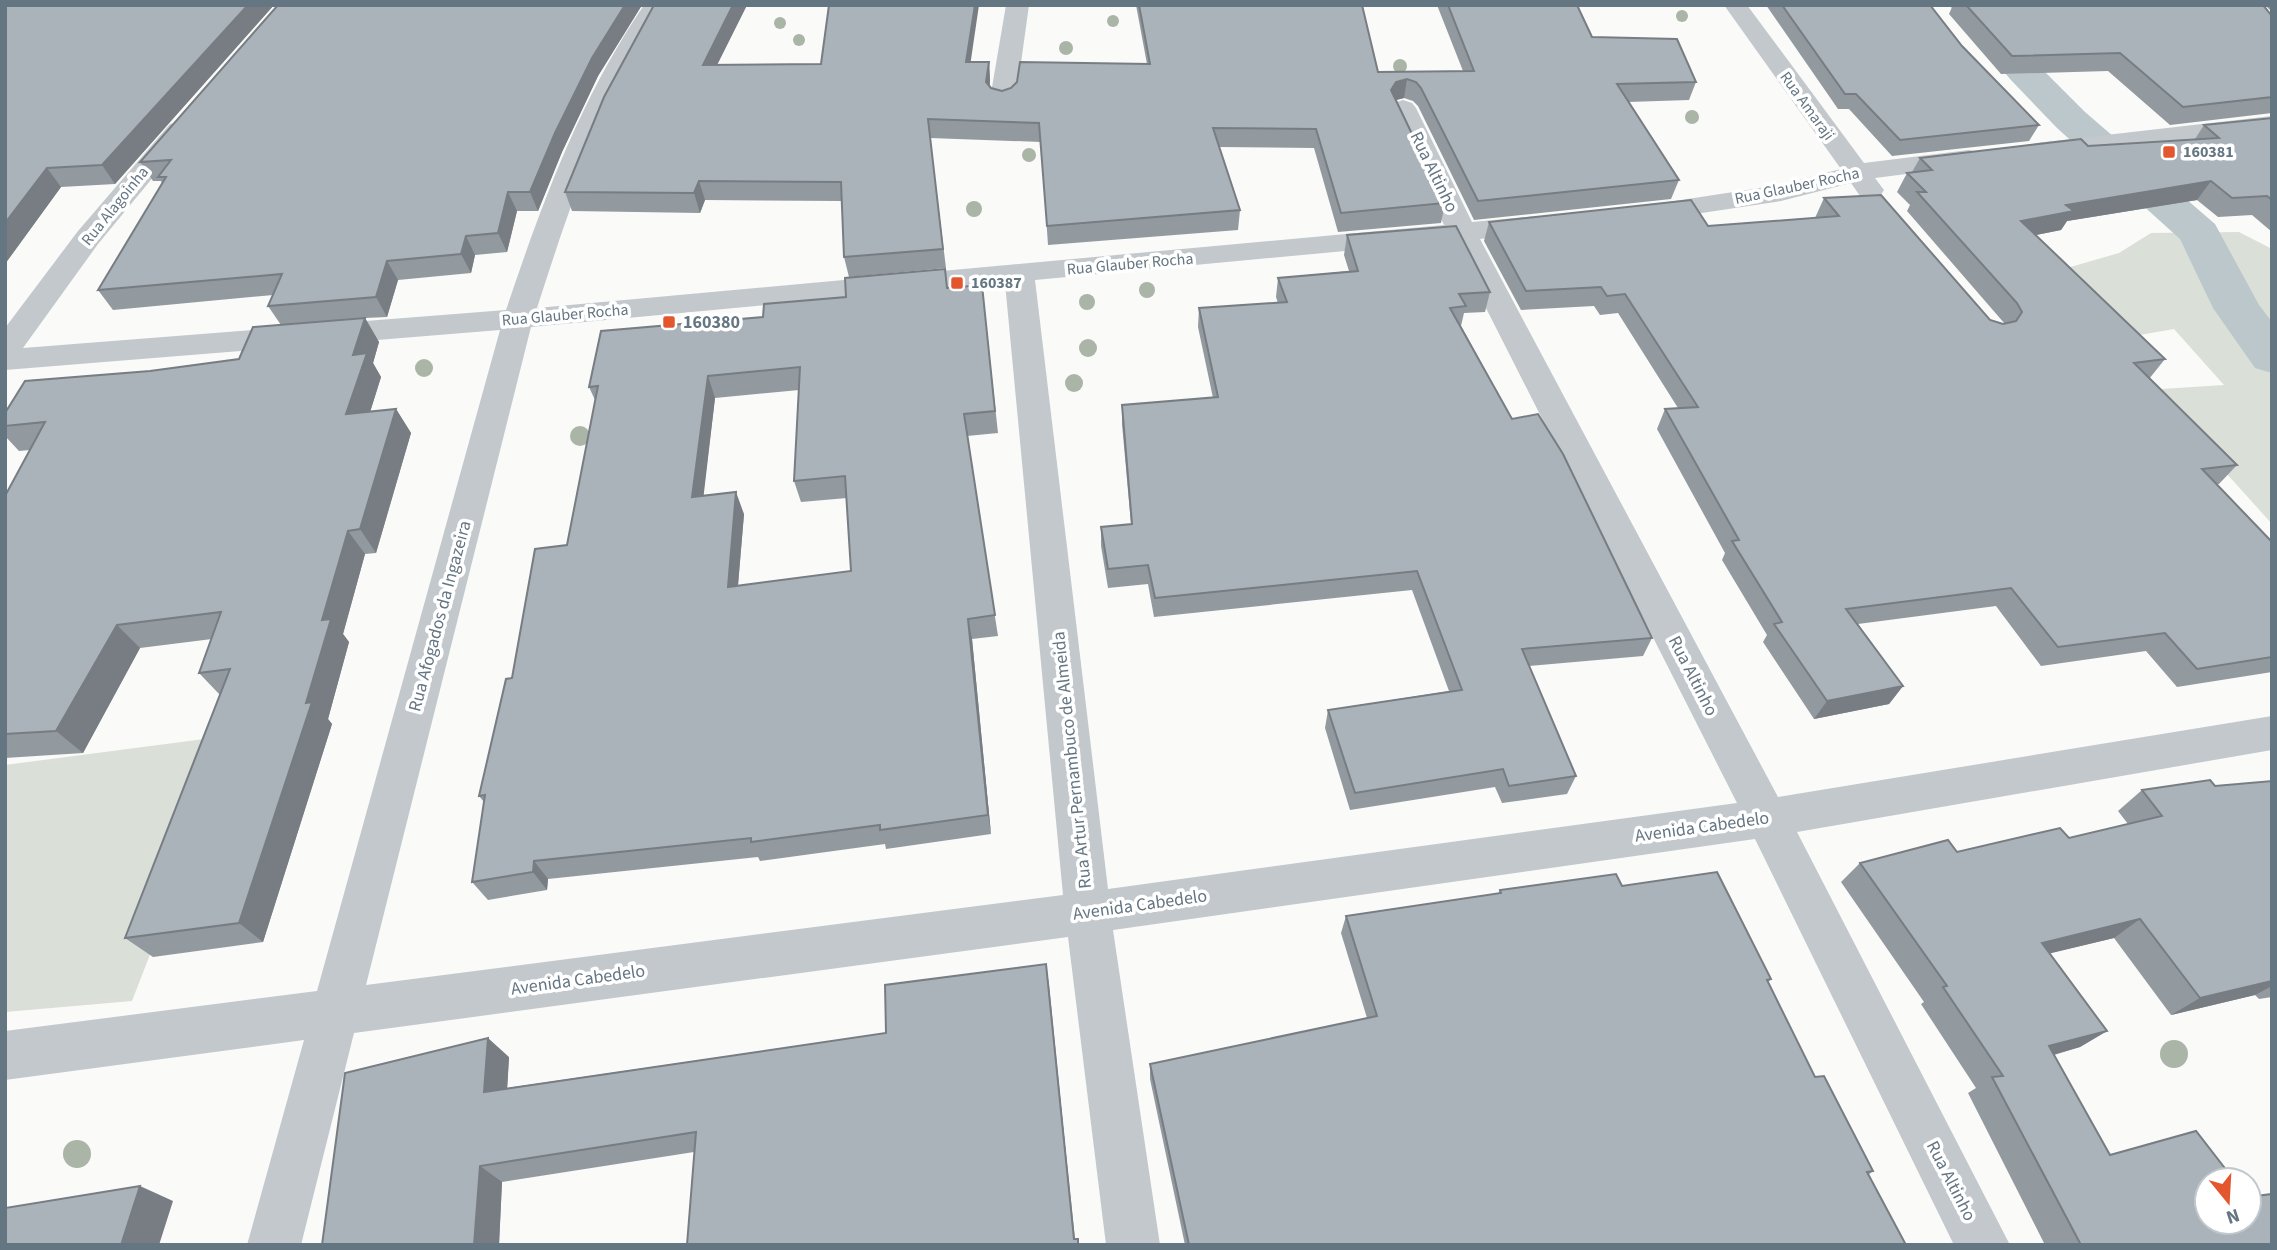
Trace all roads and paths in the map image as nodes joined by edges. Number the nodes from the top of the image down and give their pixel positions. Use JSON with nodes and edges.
{"nodes":[{"id":1,"x":656,"y":5,"type":"edge"},
{"id":2,"x":1018,"y":5,"type":"edge"},
{"id":3,"x":1735,"y":5,"type":"edge"},
{"id":4,"x":1003,"y":99,"type":"edge"},
{"id":5,"x":1403,"y":108,"type":"edge"},
{"id":6,"x":192,"y":116,"type":"edge"},
{"id":7,"x":2260,"y":125,"type":"edge"},
{"id":8,"x":2272,"y":144,"type":"edge"},
{"id":9,"x":1854,"y":173,"type":"junction"},
{"id":10,"x":1891,"y":215,"type":"edge"},
{"id":11,"x":1620,"y":218,"type":"edge"},
{"id":12,"x":1567,"y":222,"type":"edge"},
{"id":13,"x":1462,"y":232,"type":"junction"},
{"id":14,"x":1019,"y":274,"type":"junction"},
{"id":15,"x":518,"y":319,"type":"junction"},
{"id":16,"x":5,"y":351,"type":"edge"},
{"id":17,"x":5,"y":360,"type":"edge"},
{"id":18,"x":2272,"y":733,"type":"edge"},
{"id":19,"x":1767,"y":818,"type":"junction"},
{"id":20,"x":1088,"y":913,"type":"junction"},
{"id":21,"x":335,"y":1013,"type":"junction"},
{"id":22,"x":5,"y":1056,"type":"edge"},
{"id":23,"x":274,"y":1245,"type":"edge"},
{"id":24,"x":1133,"y":1245,"type":"edge"},
{"id":25,"x":1983,"y":1245,"type":"edge"}],
"edges":[{"from":1,"to":15,"type":"street","name":"Rua Afogados da Ingazeira"},
{"from":2,"to":4,"type":"street"},
{"from":3,"to":9,"type":"street","name":"Rua Amaraji"},
{"from":5,"to":13,"type":"street","name":"Rua Altinho"},
{"from":6,"to":16,"type":"street","name":"Rua Alagoinha"},
{"from":7,"to":8,"type":"street"},
{"from":7,"to":9,"type":"street","name":"Rua Glauber Rocha"},
{"from":9,"to":10,"type":"street","name":"Rua Amaraji"},
{"from":9,"to":11,"type":"street","name":"Rua Glauber Rocha"},
{"from":12,"to":13,"type":"street","name":"Rua Glauber Rocha"},
{"from":13,"to":14,"type":"street","name":"Rua Glauber Rocha"},
{"from":13,"to":19,"type":"street","name":"Rua Altinho"},
{"from":14,"to":15,"type":"street","name":"Rua Glauber Rocha"},
{"from":14,"to":20,"type":"street","name":"Rua Artur Pernambuco de Almeida"},
{"from":15,"to":17,"type":"street","name":"Rua Glauber Rocha"},
{"from":15,"to":21,"type":"street","name":"Rua Afogados da Ingazeira"},
{"from":18,"to":19,"type":"street","name":"Avenida Cabedelo"},
{"from":19,"to":20,"type":"street","name":"Avenida Cabedelo"},
{"from":19,"to":25,"type":"street","name":"Rua Altinho"},
{"from":20,"to":21,"type":"street","name":"Avenida Cabedelo"},
{"from":20,"to":24,"type":"street","name":"Rua Artur Pernambuco de Almeida"},
{"from":21,"to":22,"type":"street","name":"Avenida Cabedelo"},
{"from":21,"to":23,"type":"street","name":"Rua Afogados da Ingazeira"}]}
